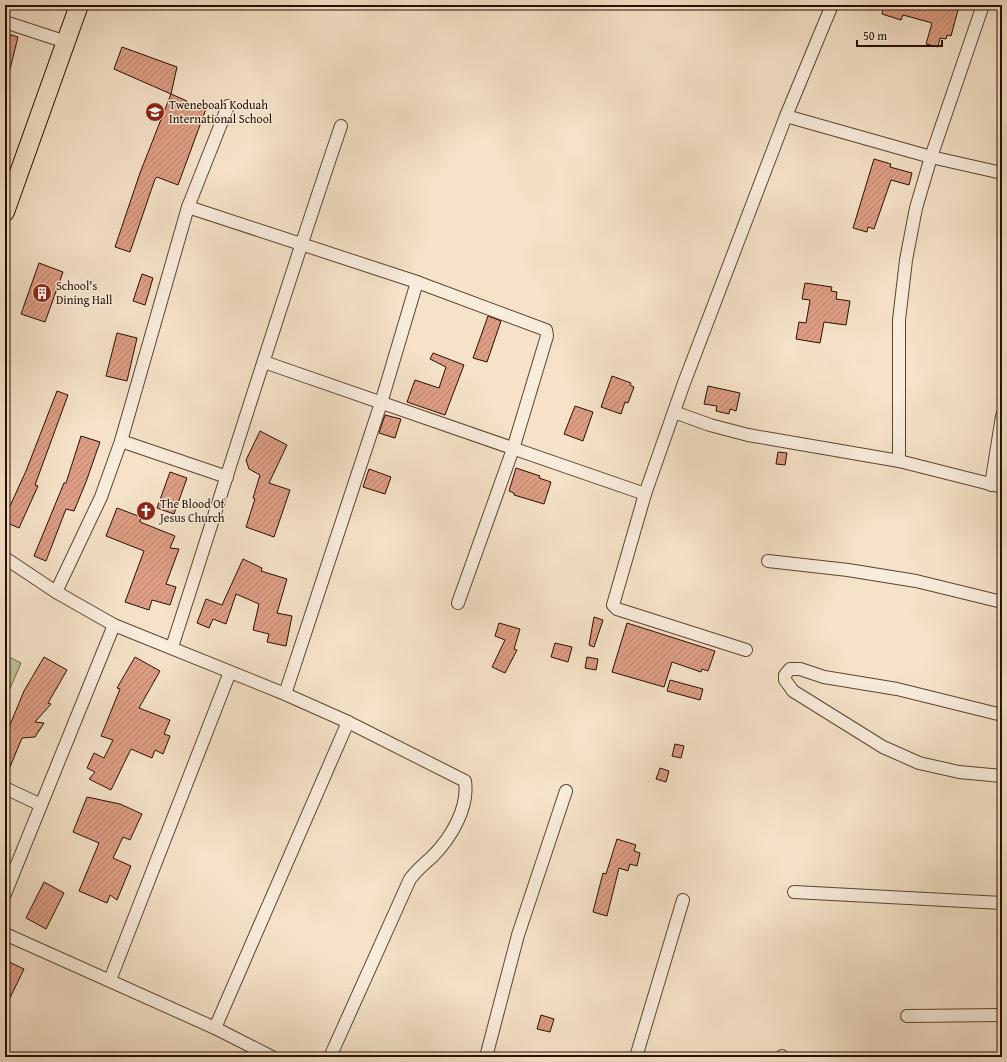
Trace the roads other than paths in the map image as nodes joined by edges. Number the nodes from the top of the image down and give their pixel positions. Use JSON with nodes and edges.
{"nodes":[{"id":1,"x":79,"y":5,"type":"edge"},
{"id":2,"x":832,"y":5,"type":"edge"},
{"id":3,"x":982,"y":5,"type":"edge"},
{"id":4,"x":5,"y":22,"type":"edge"},
{"id":5,"x":66,"y":42,"type":"junction"},
{"id":6,"x":228,"y":106,"type":"dead end"},
{"id":7,"x":786,"y":116,"type":"junction"},
{"id":8,"x":341,"y":126,"type":"dead end"},
{"id":9,"x":931,"y":157,"type":"junction"},
{"id":10,"x":1002,"y":172,"type":"edge"},
{"id":11,"x":7,"y":202,"type":"edge"},
{"id":12,"x":188,"y":207,"type":"junction"},
{"id":13,"x":300,"y":245,"type":"junction"},
{"id":14,"x":417,"y":282,"type":"junction"},
{"id":15,"x":264,"y":362,"type":"junction"},
{"id":16,"x":381,"y":403,"type":"junction"},
{"id":17,"x":674,"y":412,"type":"junction"},
{"id":18,"x":1002,"y":416,"type":"edge"},
{"id":19,"x":121,"y":441,"type":"junction"},
{"id":20,"x":513,"y":449,"type":"junction"},
{"id":21,"x":899,"y":461,"type":"junction"},
{"id":22,"x":227,"y":477,"type":"junction"},
{"id":23,"x":996,"y":486,"type":"edge"},
{"id":24,"x":645,"y":494,"type":"junction"},
{"id":25,"x":5,"y":558,"type":"edge"},
{"id":26,"x":768,"y":561,"type":"dead end"},
{"id":27,"x":56,"y":592,"type":"junction"},
{"id":28,"x":1002,"y":602,"type":"edge"},
{"id":29,"x":458,"y":603,"type":"dead end"},
{"id":30,"x":114,"y":625,"type":"junction"},
{"id":31,"x":172,"y":647,"type":"junction"},
{"id":32,"x":746,"y":650,"type":"dead end"},
{"id":33,"x":230,"y":672,"type":"junction"},
{"id":34,"x":285,"y":694,"type":"junction"},
{"id":35,"x":1002,"y":714,"type":"edge"},
{"id":36,"x":348,"y":722,"type":"junction"},
{"id":37,"x":1002,"y":776,"type":"edge"},
{"id":38,"x":5,"y":788,"type":"edge"},
{"id":39,"x":566,"y":791,"type":"dead end"},
{"id":40,"x":41,"y":805,"type":"junction"},
{"id":41,"x":794,"y":892,"type":"dead end"},
{"id":42,"x":5,"y":894,"type":"edge"},
{"id":43,"x":683,"y":900,"type":"dead end"},
{"id":44,"x":1002,"y":903,"type":"edge"},
{"id":45,"x":5,"y":934,"type":"edge"},
{"id":46,"x":110,"y":980,"type":"junction"},
{"id":47,"x":1002,"y":1015,"type":"edge"},
{"id":48,"x":907,"y":1016,"type":"dead end"},
{"id":49,"x":215,"y":1028,"type":"junction"},
{"id":50,"x":272,"y":1057,"type":"edge"},
{"id":51,"x":330,"y":1057,"type":"edge"},
{"id":52,"x":486,"y":1057,"type":"edge"},
{"id":53,"x":636,"y":1057,"type":"edge"}],
"edges":[{"from":1,"to":5,"type":"main road"},
{"from":2,"to":7,"type":"street"},
{"from":3,"to":9,"type":"street"},
{"from":4,"to":5,"type":"street"},
{"from":5,"to":11,"type":"main road"},
{"from":6,"to":12,"type":"street"},
{"from":7,"to":9,"type":"street"},
{"from":7,"to":17,"type":"street"},
{"from":8,"to":13,"type":"street"},
{"from":9,"to":10,"type":"street"},
{"from":9,"to":21,"type":"street"},
{"from":12,"to":13,"type":"street"},
{"from":12,"to":19,"type":"street"},
{"from":13,"to":14,"type":"street"},
{"from":13,"to":15,"type":"street"},
{"from":14,"to":16,"type":"street"},
{"from":14,"to":20,"type":"street"},
{"from":15,"to":16,"type":"street"},
{"from":15,"to":22,"type":"street"},
{"from":16,"to":20,"type":"street"},
{"from":16,"to":34,"type":"street"},
{"from":17,"to":21,"type":"street"},
{"from":17,"to":24,"type":"street"},
{"from":18,"to":23,"type":"street"},
{"from":19,"to":22,"type":"street"},
{"from":19,"to":27,"type":"street"},
{"from":20,"to":24,"type":"street"},
{"from":20,"to":29,"type":"street"},
{"from":21,"to":23,"type":"street"},
{"from":22,"to":31,"type":"street"},
{"from":24,"to":32,"type":"street"},
{"from":25,"to":27,"type":"street"},
{"from":26,"to":28,"type":"street"},
{"from":27,"to":30,"type":"street"},
{"from":30,"to":31,"type":"street"},
{"from":30,"to":40,"type":"street"},
{"from":31,"to":33,"type":"street"},
{"from":33,"to":34,"type":"street"},
{"from":33,"to":46,"type":"street"},
{"from":34,"to":36,"type":"street"},
{"from":35,"to":37,"type":"street"},
{"from":36,"to":49,"type":"street"},
{"from":36,"to":51,"type":"street"},
{"from":38,"to":40,"type":"street"},
{"from":39,"to":52,"type":"street"},
{"from":40,"to":42,"type":"street"},
{"from":41,"to":44,"type":"street"},
{"from":43,"to":53,"type":"street"},
{"from":45,"to":46,"type":"street"},
{"from":46,"to":49,"type":"street"},
{"from":47,"to":48,"type":"street"},
{"from":49,"to":50,"type":"street"}]}
